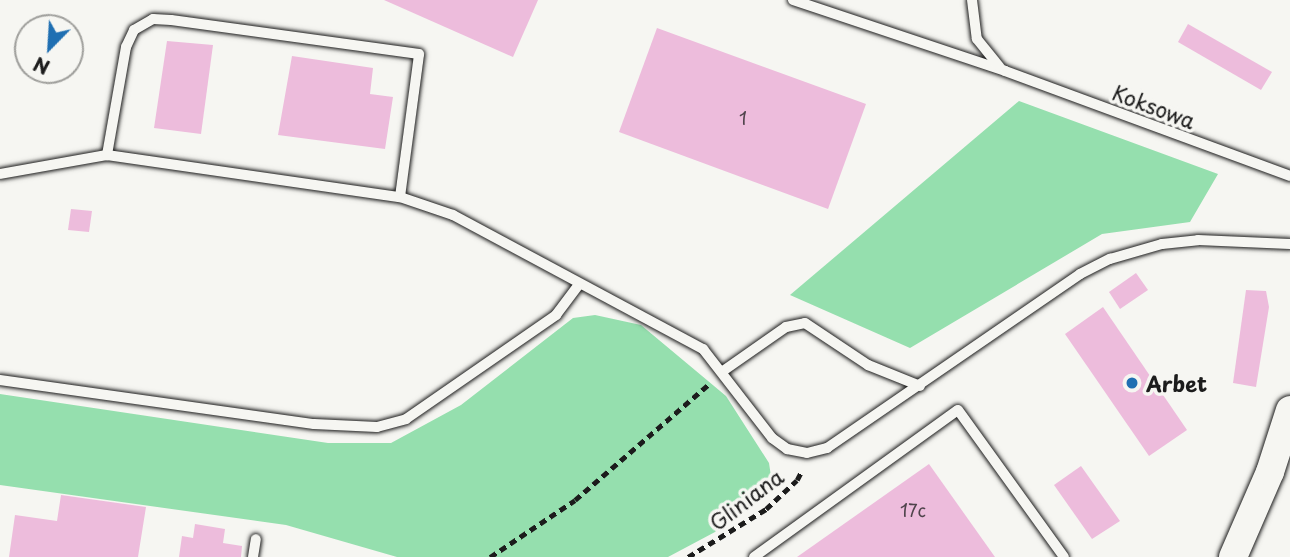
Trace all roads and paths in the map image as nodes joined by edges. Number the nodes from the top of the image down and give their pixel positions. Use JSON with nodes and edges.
{"nodes":[{"id":1,"x":793,"y":0,"type":"edge"},
{"id":2,"x":972,"y":0,"type":"edge"},
{"id":3,"x":1005,"y":71,"type":"junction"},
{"id":4,"x":107,"y":155,"type":"junction"},
{"id":5,"x":0,"y":174,"type":"edge"},
{"id":6,"x":1290,"y":176,"type":"edge"},
{"id":7,"x":400,"y":197,"type":"junction"},
{"id":8,"x":1290,"y":244,"type":"edge"},
{"id":9,"x":579,"y":284,"type":"junction"},
{"id":10,"x":723,"y":372,"type":"junction"},
{"id":11,"x":0,"y":380,"type":"edge"},
{"id":12,"x":920,"y":386,"type":"junction"},
{"id":13,"x":1290,"y":410,"type":"edge"},
{"id":14,"x":807,"y":453,"type":"junction"},
{"id":15,"x":256,"y":539,"type":"dead end"},
{"id":16,"x":253,"y":557,"type":"edge"},
{"id":17,"x":490,"y":557,"type":"edge"},
{"id":18,"x":688,"y":557,"type":"edge"},
{"id":19,"x":754,"y":557,"type":"edge"},
{"id":20,"x":1064,"y":557,"type":"edge"},
{"id":21,"x":1233,"y":557,"type":"edge"}],
"edges":[{"from":1,"to":3,"type":"lane","name":"Koksowa"},
{"from":2,"to":3,"type":"lane"},
{"from":3,"to":6,"type":"lane","name":"Koksowa"},
{"from":4,"to":5,"type":"lane"},
{"from":4,"to":7,"type":"lane"},
{"from":4,"to":7,"type":"lane"},
{"from":7,"to":9,"type":"lane"},
{"from":8,"to":12,"type":"lane"},
{"from":9,"to":10,"type":"lane"},
{"from":9,"to":11,"type":"lane"},
{"from":10,"to":12,"type":"lane"},
{"from":10,"to":14,"type":"lane"},
{"from":10,"to":17,"type":"path"},
{"from":12,"to":14,"type":"lane"},
{"from":13,"to":21,"type":"street"},
{"from":14,"to":18,"type":"path","name":"Gliniana"},
{"from":15,"to":16,"type":"lane"},
{"from":19,"to":20,"type":"lane"}]}
